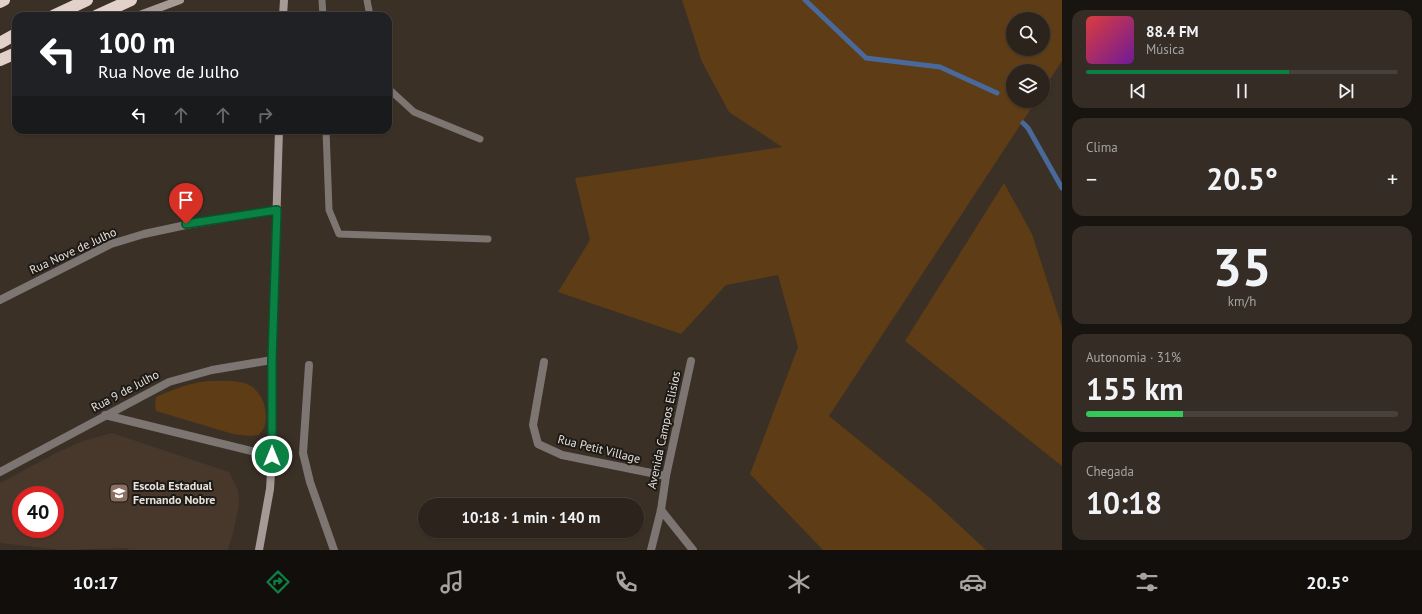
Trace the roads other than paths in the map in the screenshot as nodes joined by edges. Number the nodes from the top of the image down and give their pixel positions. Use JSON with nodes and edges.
{"nodes":[{"id":1,"x":4,"y":0,"type":"edge"},
{"id":2,"x":87,"y":0,"type":"edge"},
{"id":3,"x":131,"y":0,"type":"edge"},
{"id":4,"x":180,"y":0,"type":"edge"},
{"id":5,"x":284,"y":0,"type":"edge"},
{"id":6,"x":322,"y":0,"type":"edge"},
{"id":7,"x":367,"y":0,"type":"edge"},
{"id":8,"x":0,"y":2,"type":"edge"},
{"id":9,"x":62,"y":12,"type":"edge"},
{"id":10,"x":105,"y":12,"type":"edge"},
{"id":11,"x":148,"y":12,"type":"edge"},
{"id":12,"x":283,"y":12,"type":"edge"},
{"id":13,"x":323,"y":12,"type":"edge"},
{"id":14,"x":369,"y":12,"type":"edge"},
{"id":15,"x":12,"y":36,"type":"edge"},
{"id":16,"x":0,"y":43,"type":"edge"},
{"id":17,"x":392,"y":92,"type":"edge"},
{"id":18,"x":279,"y":134,"type":"edge"},
{"id":19,"x":326,"y":134,"type":"edge"},
{"id":20,"x":480,"y":139,"type":"dead end"},
{"id":21,"x":277,"y":210,"type":"junction"},
{"id":22,"x":488,"y":239,"type":"dead end"},
{"id":23,"x":0,"y":300,"type":"edge"},
{"id":24,"x":272,"y":360,"type":"junction"},
{"id":25,"x":691,"y":361,"type":"dead end"},
{"id":26,"x":544,"y":362,"type":"dead end"},
{"id":27,"x":309,"y":365,"type":"dead end"},
{"id":28,"x":105,"y":415,"type":"junction"},
{"id":29,"x":272,"y":456,"type":"junction"},
{"id":30,"x":0,"y":472,"type":"edge"},
{"id":31,"x":666,"y":476,"type":"junction"},
{"id":32,"x":660,"y":510,"type":"junction"},
{"id":33,"x":259,"y":550,"type":"edge"},
{"id":34,"x":334,"y":550,"type":"edge"},
{"id":35,"x":651,"y":550,"type":"edge"},
{"id":36,"x":694,"y":550,"type":"edge"}],
"edges":[{"from":1,"to":8,"type":"highway"},
{"from":2,"to":9,"type":"highway"},
{"from":3,"to":10,"type":"highway"},
{"from":4,"to":11,"type":"street"},
{"from":5,"to":12,"type":"street"},
{"from":6,"to":13,"type":"lane"},
{"from":7,"to":14,"type":"lane"},
{"from":15,"to":16,"type":"highway"},
{"from":17,"to":20,"type":"lane"},
{"from":18,"to":21,"type":"street"},
{"from":19,"to":22,"type":"lane"},
{"from":21,"to":23,"type":"street","name":"Rua Nove de Julho"},
{"from":21,"to":24,"type":"street"},
{"from":24,"to":28,"type":"street","name":"Rua 9 de Julho"},
{"from":24,"to":29,"type":"street"},
{"from":25,"to":31,"type":"street","name":"Avenida Campos Elisios"},
{"from":26,"to":31,"type":"street","name":"Rua Petit Village"},
{"from":27,"to":34,"type":"street"},
{"from":28,"to":29,"type":"street"},
{"from":28,"to":30,"type":"street","name":"Rua 9 de Julho"},
{"from":29,"to":33,"type":"street"},
{"from":31,"to":32,"type":"street","name":"Avenida Campos Elisios"},
{"from":32,"to":35,"type":"street","name":"Avenida Campos Elisios"},
{"from":32,"to":36,"type":"street"}]}
